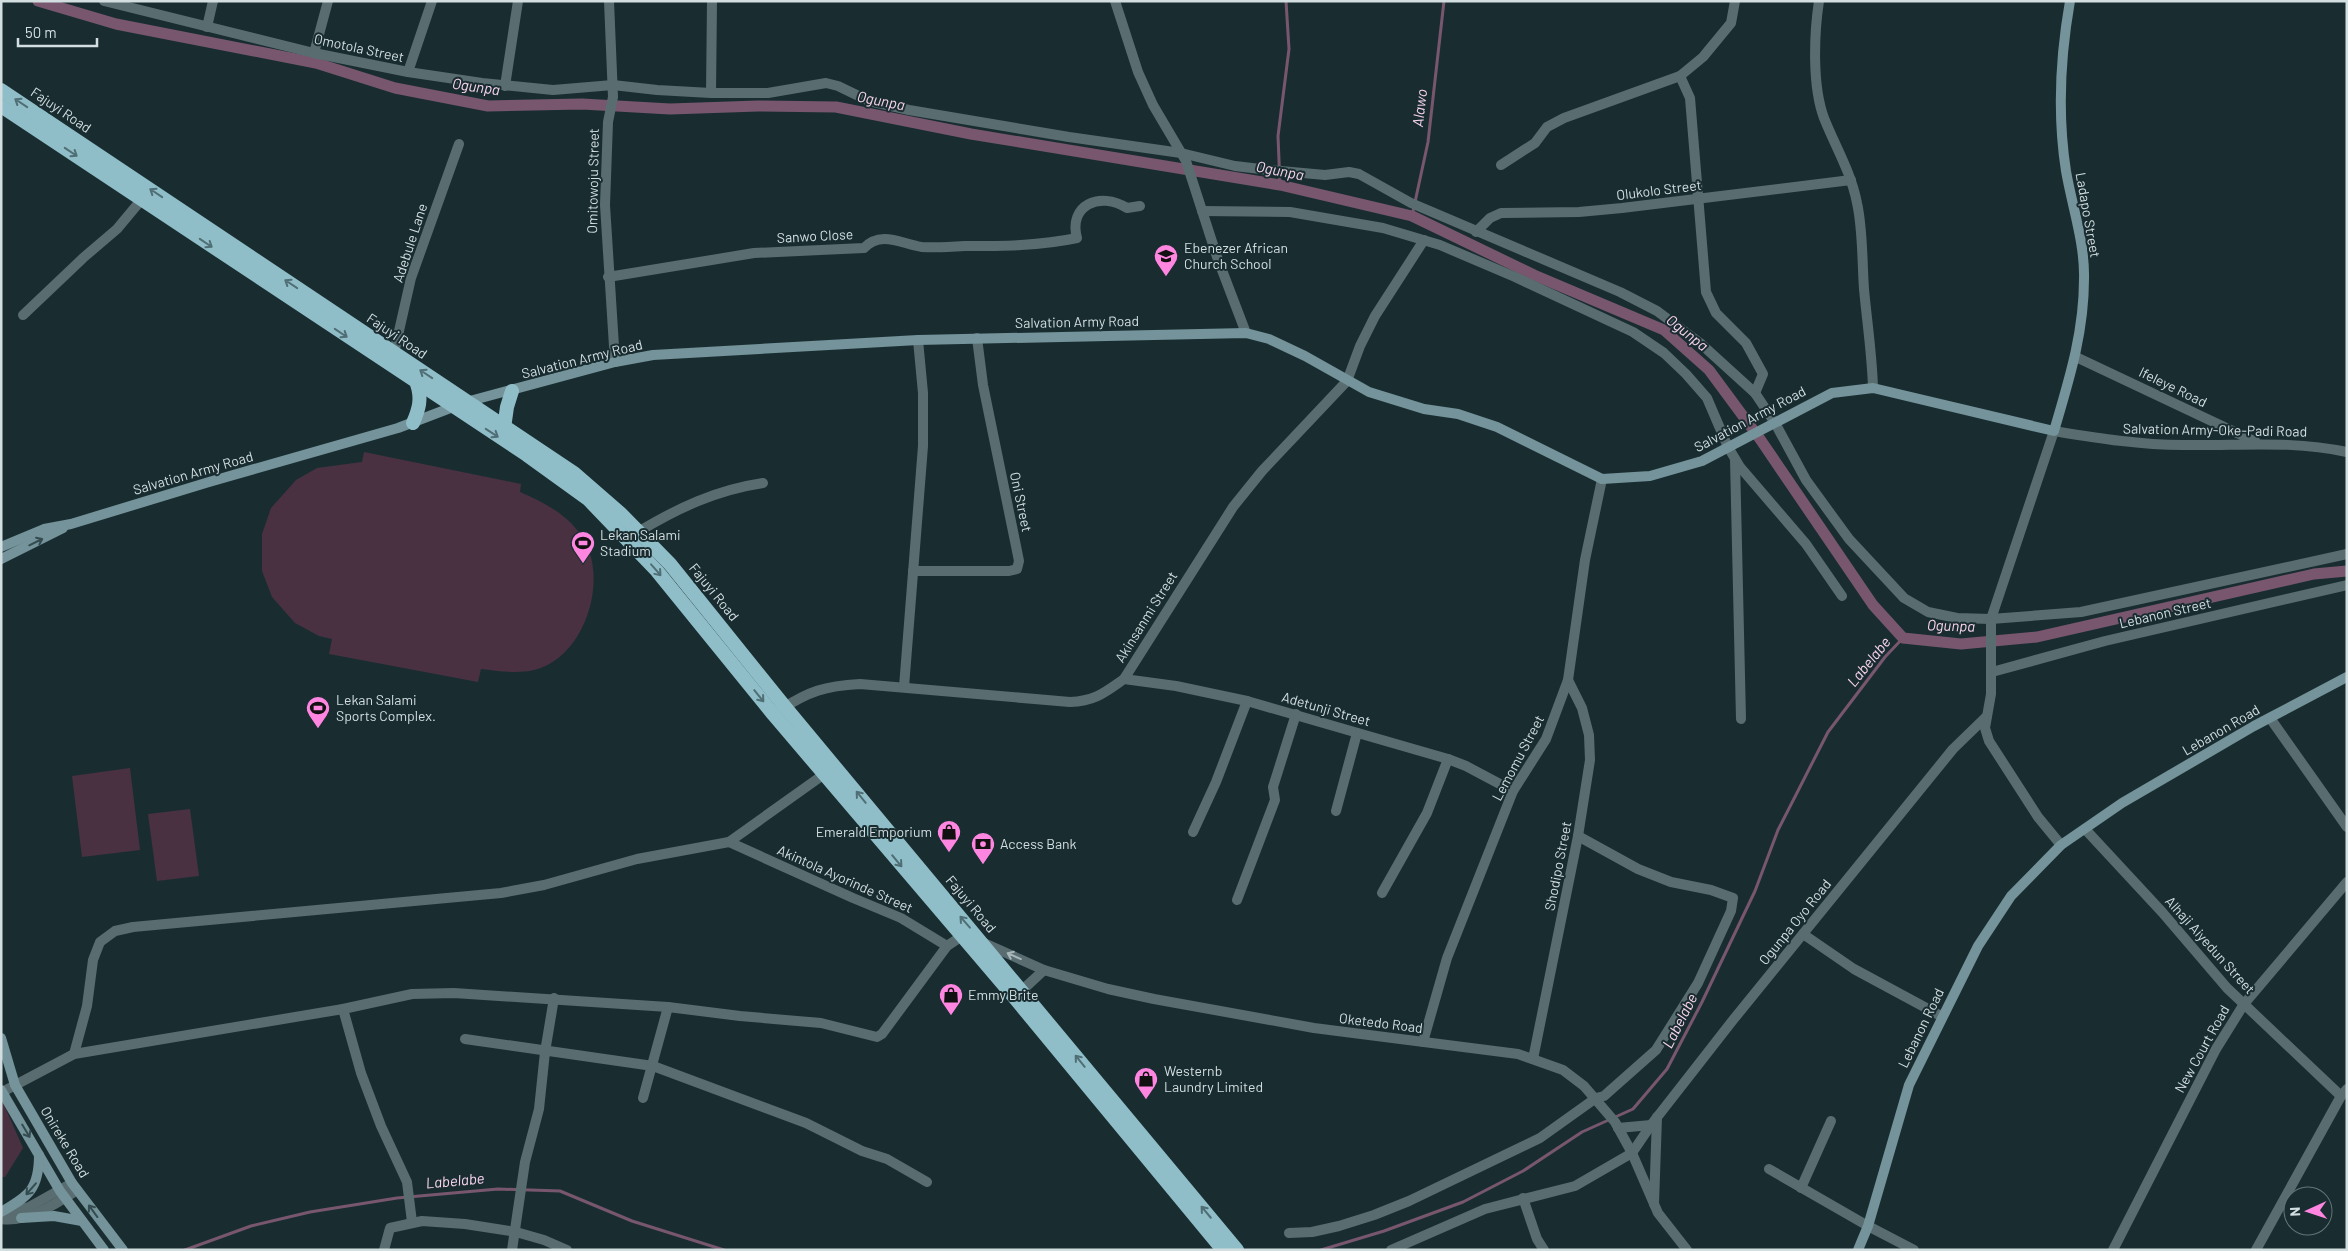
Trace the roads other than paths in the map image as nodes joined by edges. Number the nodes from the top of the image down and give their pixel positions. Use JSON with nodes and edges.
{"nodes":[{"id":1,"x":213,"y":1,"type":"edge"},
{"id":2,"x":328,"y":1,"type":"edge"},
{"id":3,"x":432,"y":1,"type":"edge"},
{"id":4,"x":518,"y":1,"type":"edge"},
{"id":5,"x":608,"y":1,"type":"edge"},
{"id":6,"x":712,"y":1,"type":"edge"},
{"id":7,"x":1115,"y":1,"type":"edge"},
{"id":8,"x":1734,"y":1,"type":"edge"},
{"id":9,"x":1819,"y":1,"type":"edge"},
{"id":10,"x":2070,"y":1,"type":"edge"},
{"id":11,"x":106,"y":2,"type":"edge"},
{"id":12,"x":207,"y":27,"type":"junction"},
{"id":13,"x":314,"y":53,"type":"junction"},
{"id":14,"x":408,"y":72,"type":"junction"},
{"id":15,"x":1680,"y":76,"type":"junction"},
{"id":16,"x":613,"y":85,"type":"junction"},
{"id":17,"x":505,"y":86,"type":"junction"},
{"id":18,"x":1,"y":90,"type":"edge"},
{"id":19,"x":712,"y":93,"type":"junction"},
{"id":20,"x":1,"y":106,"type":"edge"},
{"id":21,"x":459,"y":144,"type":"dead end"},
{"id":22,"x":1183,"y":157,"type":"junction"},
{"id":23,"x":1501,"y":165,"type":"dead end"},
{"id":24,"x":1851,"y":180,"type":"junction"},
{"id":25,"x":142,"y":199,"type":"junction"},
{"id":26,"x":1698,"y":199,"type":"junction"},
{"id":27,"x":1140,"y":206,"type":"dead end"},
{"id":28,"x":1202,"y":211,"type":"junction"},
{"id":29,"x":1476,"y":232,"type":"junction"},
{"id":30,"x":1424,"y":240,"type":"junction"},
{"id":31,"x":608,"y":277,"type":"junction"},
{"id":32,"x":23,"y":315,"type":"dead end"},
{"id":33,"x":1246,"y":333,"type":"junction"},
{"id":34,"x":977,"y":338,"type":"junction"},
{"id":35,"x":918,"y":340,"type":"junction"},
{"id":36,"x":394,"y":353,"type":"junction"},
{"id":37,"x":2076,"y":356,"type":"junction"},
{"id":38,"x":615,"y":362,"type":"junction"},
{"id":39,"x":1347,"y":381,"type":"junction"},
{"id":40,"x":417,"y":384,"type":"junction"},
{"id":41,"x":1873,"y":388,"type":"junction"},
{"id":42,"x":512,"y":391,"type":"junction"},
{"id":43,"x":1754,"y":393,"type":"junction"},
{"id":44,"x":466,"y":402,"type":"junction"},
{"id":45,"x":451,"y":407,"type":"junction"},
{"id":46,"x":413,"y":423,"type":"junction"},
{"id":47,"x":1770,"y":425,"type":"junction"},
{"id":48,"x":504,"y":428,"type":"junction"},
{"id":49,"x":2054,"y":431,"type":"junction"},
{"id":50,"x":2258,"y":444,"type":"junction"},
{"id":51,"x":1728,"y":447,"type":"junction"},
{"id":52,"x":2347,"y":452,"type":"edge"},
{"id":53,"x":1735,"y":459,"type":"junction"},
{"id":54,"x":1602,"y":478,"type":"junction"},
{"id":55,"x":763,"y":483,"type":"dead end"},
{"id":56,"x":71,"y":524,"type":"junction"},
{"id":57,"x":638,"y":532,"type":"junction"},
{"id":58,"x":1,"y":547,"type":"edge"},
{"id":59,"x":2347,"y":554,"type":"edge"},
{"id":60,"x":1,"y":559,"type":"edge"},
{"id":61,"x":913,"y":572,"type":"junction"},
{"id":62,"x":2347,"y":585,"type":"edge"},
{"id":63,"x":1842,"y":596,"type":"dead end"},
{"id":64,"x":1991,"y":623,"type":"junction"},
{"id":65,"x":1992,"y":668,"type":"junction"},
{"id":66,"x":2347,"y":677,"type":"edge"},
{"id":67,"x":1124,"y":679,"type":"junction"},
{"id":68,"x":1568,"y":680,"type":"junction"},
{"id":69,"x":904,"y":687,"type":"junction"},
{"id":70,"x":1247,"y":700,"type":"junction"},
{"id":71,"x":779,"y":711,"type":"junction"},
{"id":72,"x":1296,"y":714,"type":"junction"},
{"id":73,"x":1987,"y":716,"type":"junction"},
{"id":74,"x":2270,"y":718,"type":"junction"},
{"id":75,"x":1741,"y":719,"type":"dead end"},
{"id":76,"x":1358,"y":733,"type":"junction"},
{"id":77,"x":1448,"y":759,"type":"junction"},
{"id":78,"x":835,"y":765,"type":"junction"},
{"id":79,"x":825,"y":775,"type":"junction"},
{"id":80,"x":1514,"y":790,"type":"junction"},
{"id":81,"x":1336,"y":811,"type":"dead end"},
{"id":82,"x":2347,"y":828,"type":"edge"},
{"id":83,"x":2085,"y":829,"type":"junction"},
{"id":84,"x":1193,"y":832,"type":"dead end"},
{"id":85,"x":1578,"y":836,"type":"junction"},
{"id":86,"x":730,"y":842,"type":"junction"},
{"id":87,"x":2061,"y":845,"type":"junction"},
{"id":88,"x":2347,"y":882,"type":"edge"},
{"id":89,"x":1382,"y":893,"type":"dead end"},
{"id":90,"x":1237,"y":900,"type":"dead end"},
{"id":91,"x":1802,"y":934,"type":"junction"},
{"id":92,"x":962,"y":936,"type":"junction"},
{"id":93,"x":984,"y":943,"type":"junction"},
{"id":94,"x":947,"y":946,"type":"junction"},
{"id":95,"x":1044,"y":970,"type":"junction"},
{"id":96,"x":1018,"y":994,"type":"junction"},
{"id":97,"x":554,"y":998,"type":"junction"},
{"id":98,"x":2244,"y":1004,"type":"junction"},
{"id":99,"x":668,"y":1007,"type":"junction"},
{"id":100,"x":342,"y":1009,"type":"junction"},
{"id":101,"x":1941,"y":1016,"type":"junction"},
{"id":102,"x":1,"y":1038,"type":"edge"},
{"id":103,"x":464,"y":1038,"type":"dead end"},
{"id":104,"x":1423,"y":1042,"type":"junction"},
{"id":105,"x":545,"y":1052,"type":"junction"},
{"id":106,"x":74,"y":1054,"type":"junction"},
{"id":107,"x":1533,"y":1059,"type":"junction"},
{"id":108,"x":653,"y":1066,"type":"junction"},
{"id":109,"x":15,"y":1085,"type":"junction"},
{"id":110,"x":2,"y":1091,"type":"edge"},
{"id":111,"x":2344,"y":1092,"type":"edge"},
{"id":112,"x":643,"y":1098,"type":"dead end"},
{"id":113,"x":1598,"y":1100,"type":"junction"},
{"id":114,"x":1654,"y":1121,"type":"junction"},
{"id":115,"x":1832,"y":1121,"type":"dead end"},
{"id":116,"x":1617,"y":1125,"type":"junction"},
{"id":117,"x":1632,"y":1153,"type":"junction"},
{"id":118,"x":39,"y":1154,"type":"junction"},
{"id":119,"x":1769,"y":1169,"type":"dead end"},
{"id":120,"x":927,"y":1182,"type":"dead end"},
{"id":121,"x":75,"y":1186,"type":"junction"},
{"id":122,"x":1801,"y":1188,"type":"junction"},
{"id":123,"x":62,"y":1195,"type":"junction"},
{"id":124,"x":1522,"y":1198,"type":"junction"},
{"id":125,"x":1654,"y":1204,"type":"junction"},
{"id":126,"x":1,"y":1213,"type":"edge"},
{"id":127,"x":21,"y":1218,"type":"junction"},
{"id":128,"x":1,"y":1219,"type":"edge"},
{"id":129,"x":82,"y":1221,"type":"junction"},
{"id":130,"x":412,"y":1222,"type":"junction"},
{"id":131,"x":1868,"y":1226,"type":"junction"},
{"id":132,"x":516,"y":1232,"type":"junction"},
{"id":133,"x":1289,"y":1233,"type":"dead end"},
{"id":134,"x":2116,"y":1249,"type":"edge"},
{"id":135,"x":104,"y":1250,"type":"edge"},
{"id":136,"x":123,"y":1250,"type":"edge"},
{"id":137,"x":384,"y":1250,"type":"edge"},
{"id":138,"x":512,"y":1250,"type":"edge"},
{"id":139,"x":567,"y":1250,"type":"edge"},
{"id":140,"x":1222,"y":1250,"type":"edge"},
{"id":141,"x":1237,"y":1250,"type":"edge"},
{"id":142,"x":1390,"y":1250,"type":"edge"},
{"id":143,"x":1544,"y":1250,"type":"edge"},
{"id":144,"x":1687,"y":1250,"type":"edge"},
{"id":145,"x":1858,"y":1250,"type":"edge"},
{"id":146,"x":1914,"y":1250,"type":"edge"},
{"id":147,"x":2256,"y":1250,"type":"edge"}],
"edges":[{"from":1,"to":12,"type":"street"},
{"from":2,"to":13,"type":"street"},
{"from":3,"to":14,"type":"street"},
{"from":4,"to":17,"type":"street"},
{"from":5,"to":16,"type":"street","name":"Omitowoju Street"},
{"from":6,"to":19,"type":"street"},
{"from":7,"to":22,"type":"street"},
{"from":8,"to":15,"type":"street"},
{"from":9,"to":24,"type":"street"},
{"from":10,"to":37,"type":"main road","name":"Ladapo Street"},
{"from":11,"to":12,"type":"street","name":"Omotola Street"},
{"from":12,"to":13,"type":"street","name":"Omotola Street"},
{"from":13,"to":14,"type":"street","name":"Omotola Street"},
{"from":14,"to":17,"type":"street","name":"Omotola Street"},
{"from":15,"to":23,"type":"street"},
{"from":15,"to":26,"type":"street"},
{"from":16,"to":17,"type":"street","name":"Omotola Street"},
{"from":16,"to":19,"type":"street","name":"Omotola Street"},
{"from":16,"to":31,"type":"street","name":"Omitowoju Street"},
{"from":36,"to":18,"type":"highway","name":"Fajuyi Road","one_way":true},
{"from":19,"to":22,"type":"street","name":"Omotola Street"},
{"from":20,"to":25,"type":"highway","name":"Fajuyi Road","one_way":true},
{"from":21,"to":36,"type":"street","name":"Adebule Lane"},
{"from":22,"to":28,"type":"street"},
{"from":22,"to":29,"type":"street","name":"Omotola Street"},
{"from":24,"to":26,"type":"street","name":"Olukolo Street"},
{"from":24,"to":41,"type":"street"},
{"from":25,"to":32,"type":"street"},
{"from":25,"to":40,"type":"highway","name":"Fajuyi Road","one_way":true},
{"from":26,"to":29,"type":"street","name":"Olukolo Street"},
{"from":26,"to":43,"type":"street"},
{"from":27,"to":31,"type":"street","name":"Sanwo Close"},
{"from":28,"to":30,"type":"street"},
{"from":28,"to":33,"type":"street"},
{"from":29,"to":43,"type":"street","name":"Omotola Street"},
{"from":30,"to":39,"type":"street"},
{"from":30,"to":51,"type":"street"},
{"from":31,"to":38,"type":"street","name":"Omitowoju Street"},
{"from":33,"to":34,"type":"main road","name":"Salvation Army Road"},
{"from":33,"to":39,"type":"main road","name":"Salvation Army Road"},
{"from":34,"to":35,"type":"main road","name":"Salvation Army Road"},
{"from":34,"to":61,"type":"street","name":"Oni Street"},
{"from":35,"to":38,"type":"main road","name":"Salvation Army Road"},
{"from":35,"to":61,"type":"street"},
{"from":44,"to":36,"type":"highway","name":"Fajuyi Road","one_way":true},
{"from":37,"to":49,"type":"main road","name":"Ladapo Street"},
{"from":37,"to":50,"type":"street","name":"Ifeleye Road"},
{"from":38,"to":42,"type":"main road","name":"Salvation Army Road"},
{"from":39,"to":54,"type":"main road","name":"Salvation Army Road"},
{"from":39,"to":67,"type":"street","name":"Akinsanmi Street"},
{"from":40,"to":45,"type":"highway","name":"Fajuyi Road"},
{"from":40,"to":46,"type":"highway"},
{"from":41,"to":47,"type":"main road","name":"Salvation Army Road"},
{"from":41,"to":49,"type":"main road","name":"Salvation Army Road"},
{"from":42,"to":44,"type":"main road","name":"Salvation Army Road"},
{"from":42,"to":48,"type":"highway"},
{"from":43,"to":47,"type":"street","name":"Omotola Street"},
{"from":44,"to":45,"type":"main road","name":"Salvation Army Road"},
{"from":44,"to":48,"type":"highway","name":"Fajuyi Road"},
{"from":45,"to":46,"type":"main road","name":"Salvation Army Road"},
{"from":45,"to":71,"type":"highway","name":"Fajuyi Road","one_way":true},
{"from":46,"to":56,"type":"main road","name":"Salvation Army Road"},
{"from":47,"to":51,"type":"main road","name":"Salvation Army Road"},
{"from":47,"to":64,"type":"street","name":"Omotola Street"},
{"from":48,"to":57,"type":"highway","name":"Fajuyi Road"},
{"from":49,"to":50,"type":"street","name":"Salvation Army-Oke-Padi Road"},
{"from":49,"to":64,"type":"street"},
{"from":50,"to":52,"type":"street","name":"Salvation Army-Oke-Padi Road"},
{"from":51,"to":53,"type":"street"},
{"from":51,"to":54,"type":"main road","name":"Salvation Army Road"},
{"from":53,"to":63,"type":"street"},
{"from":53,"to":75,"type":"street"},
{"from":54,"to":68,"type":"street","name":"Lemomu Street"},
{"from":55,"to":57,"type":"street"},
{"from":56,"to":58,"type":"main road","name":"Salvation Army Road"},
{"from":60,"to":56,"type":"main road","name":"Salvation Army Road","one_way":true},
{"from":57,"to":71,"type":"highway","name":"Fajuyi Road"},
{"from":59,"to":64,"type":"street","name":"Omotola Street"},
{"from":61,"to":69,"type":"street"},
{"from":62,"to":65,"type":"street","name":"Lebanon Street"},
{"from":64,"to":65,"type":"street"},
{"from":65,"to":73,"type":"street"},
{"from":66,"to":74,"type":"main road","name":"Lebanon Road"},
{"from":67,"to":69,"type":"street","name":"Akinsanmi Street"},
{"from":67,"to":70,"type":"street","name":"Adetunji Street"},
{"from":68,"to":80,"type":"street","name":"Lemomu Street"},
{"from":68,"to":85,"type":"street","name":"Shodipo Street"},
{"from":69,"to":71,"type":"street","name":"Akinsanmi Street"},
{"from":70,"to":72,"type":"street","name":"Adetunji Street"},
{"from":70,"to":84,"type":"street"},
{"from":71,"to":78,"type":"highway","name":"Fajuyi Road"},
{"from":71,"to":79,"type":"highway","name":"Fajuyi Road"},
{"from":72,"to":76,"type":"street","name":"Adetunji Street"},
{"from":72,"to":90,"type":"street"},
{"from":73,"to":87,"type":"street"},
{"from":73,"to":91,"type":"street","name":"Ogunpa Oyo Road"},
{"from":74,"to":82,"type":"street"},
{"from":74,"to":83,"type":"main road","name":"Lebanon Road"},
{"from":76,"to":77,"type":"street","name":"Adetunji Street"},
{"from":76,"to":81,"type":"street"},
{"from":77,"to":80,"type":"street","name":"Adetunji Street"},
{"from":77,"to":89,"type":"street"},
{"from":78,"to":79,"type":"street"},
{"from":93,"to":78,"type":"highway","name":"Fajuyi Road","one_way":true},
{"from":79,"to":86,"type":"street"},
{"from":79,"to":92,"type":"highway","name":"Fajuyi Road","one_way":true},
{"from":80,"to":104,"type":"street","name":"Lemomu Street"},
{"from":83,"to":87,"type":"main road","name":"Lebanon Road"},
{"from":83,"to":98,"type":"street","name":"Alhaji Aiyedun Street"},
{"from":85,"to":107,"type":"street","name":"Shodipo Street"},
{"from":85,"to":113,"type":"street"},
{"from":86,"to":94,"type":"street","name":"Akintola Ayorinde Street"},
{"from":86,"to":106,"type":"street"},
{"from":87,"to":101,"type":"main road","name":"Lebanon Road"},
{"from":88,"to":98,"type":"street","name":"New Court Road"},
{"from":91,"to":101,"type":"street"},
{"from":91,"to":114,"type":"street","name":"Ogunpa Oyo Road"},
{"from":92,"to":94,"type":"street"},
{"from":92,"to":96,"type":"highway","name":"Fajuyi Road"},
{"from":95,"to":93,"type":"street","name":"Oketedo Road","one_way":true},
{"from":93,"to":96,"type":"highway","name":"Fajuyi Road"},
{"from":94,"to":99,"type":"street"},
{"from":95,"to":96,"type":"street"},
{"from":95,"to":104,"type":"street","name":"Oketedo Road"},
{"from":96,"to":140,"type":"highway","name":"Fajuyi Road"},
{"from":141,"to":96,"type":"highway","name":"Fajuyi Road","one_way":true},
{"from":97,"to":99,"type":"street"},
{"from":97,"to":100,"type":"street"},
{"from":97,"to":105,"type":"street"},
{"from":98,"to":111,"type":"street","name":"Alhaji Aiyedun Street"},
{"from":98,"to":134,"type":"street","name":"New Court Road"},
{"from":99,"to":108,"type":"street"},
{"from":100,"to":106,"type":"street"},
{"from":100,"to":130,"type":"street"},
{"from":101,"to":131,"type":"main road","name":"Lebanon Road"},
{"from":102,"to":109,"type":"main road","name":"Onireke Road"},
{"from":103,"to":105,"type":"street"},
{"from":104,"to":107,"type":"street","name":"Oketedo Road"},
{"from":105,"to":108,"type":"street"},
{"from":105,"to":132,"type":"street"},
{"from":106,"to":109,"type":"street"},
{"from":107,"to":113,"type":"street","name":"Oketedo Road"},
{"from":108,"to":112,"type":"street"},
{"from":108,"to":120,"type":"street"},
{"from":109,"to":110,"type":"street"},
{"from":109,"to":121,"type":"main road","name":"Onireke Road"},
{"from":110,"to":118,"type":"main road","name":"Onireke Road","one_way":true},
{"from":111,"to":147,"type":"street"},
{"from":113,"to":116,"type":"street","name":"Oketedo Road"},
{"from":113,"to":133,"type":"street"},
{"from":114,"to":116,"type":"street"},
{"from":114,"to":117,"type":"street","name":"Ogunpa Oyo Road"},
{"from":114,"to":125,"type":"street"},
{"from":115,"to":122,"type":"street"},
{"from":116,"to":117,"type":"street","name":"Oketedo Road"},
{"from":117,"to":124,"type":"street"},
{"from":117,"to":125,"type":"street","name":"Oketedo Road"},
{"from":118,"to":123,"type":"main road","name":"Onireke Road"},
{"from":118,"to":126,"type":"main road","one_way":true},
{"from":119,"to":122,"type":"street"},
{"from":121,"to":123,"type":"street"},
{"from":136,"to":121,"type":"main road","name":"Onireke Road","one_way":true},
{"from":122,"to":131,"type":"street"},
{"from":123,"to":126,"type":"street"},
{"from":123,"to":127,"type":"street"},
{"from":123,"to":129,"type":"main road","name":"Onireke Road"},
{"from":124,"to":142,"type":"street"},
{"from":124,"to":143,"type":"street"},
{"from":125,"to":144,"type":"street","name":"Oketedo Road"},
{"from":127,"to":128,"type":"street"},
{"from":127,"to":129,"type":"main road"},
{"from":129,"to":135,"type":"main road","name":"Onireke Road"},
{"from":130,"to":132,"type":"street"},
{"from":130,"to":137,"type":"street"},
{"from":131,"to":145,"type":"main road","name":"Lebanon Road"},
{"from":131,"to":146,"type":"street"},
{"from":132,"to":138,"type":"street"},
{"from":132,"to":139,"type":"street"}]}
